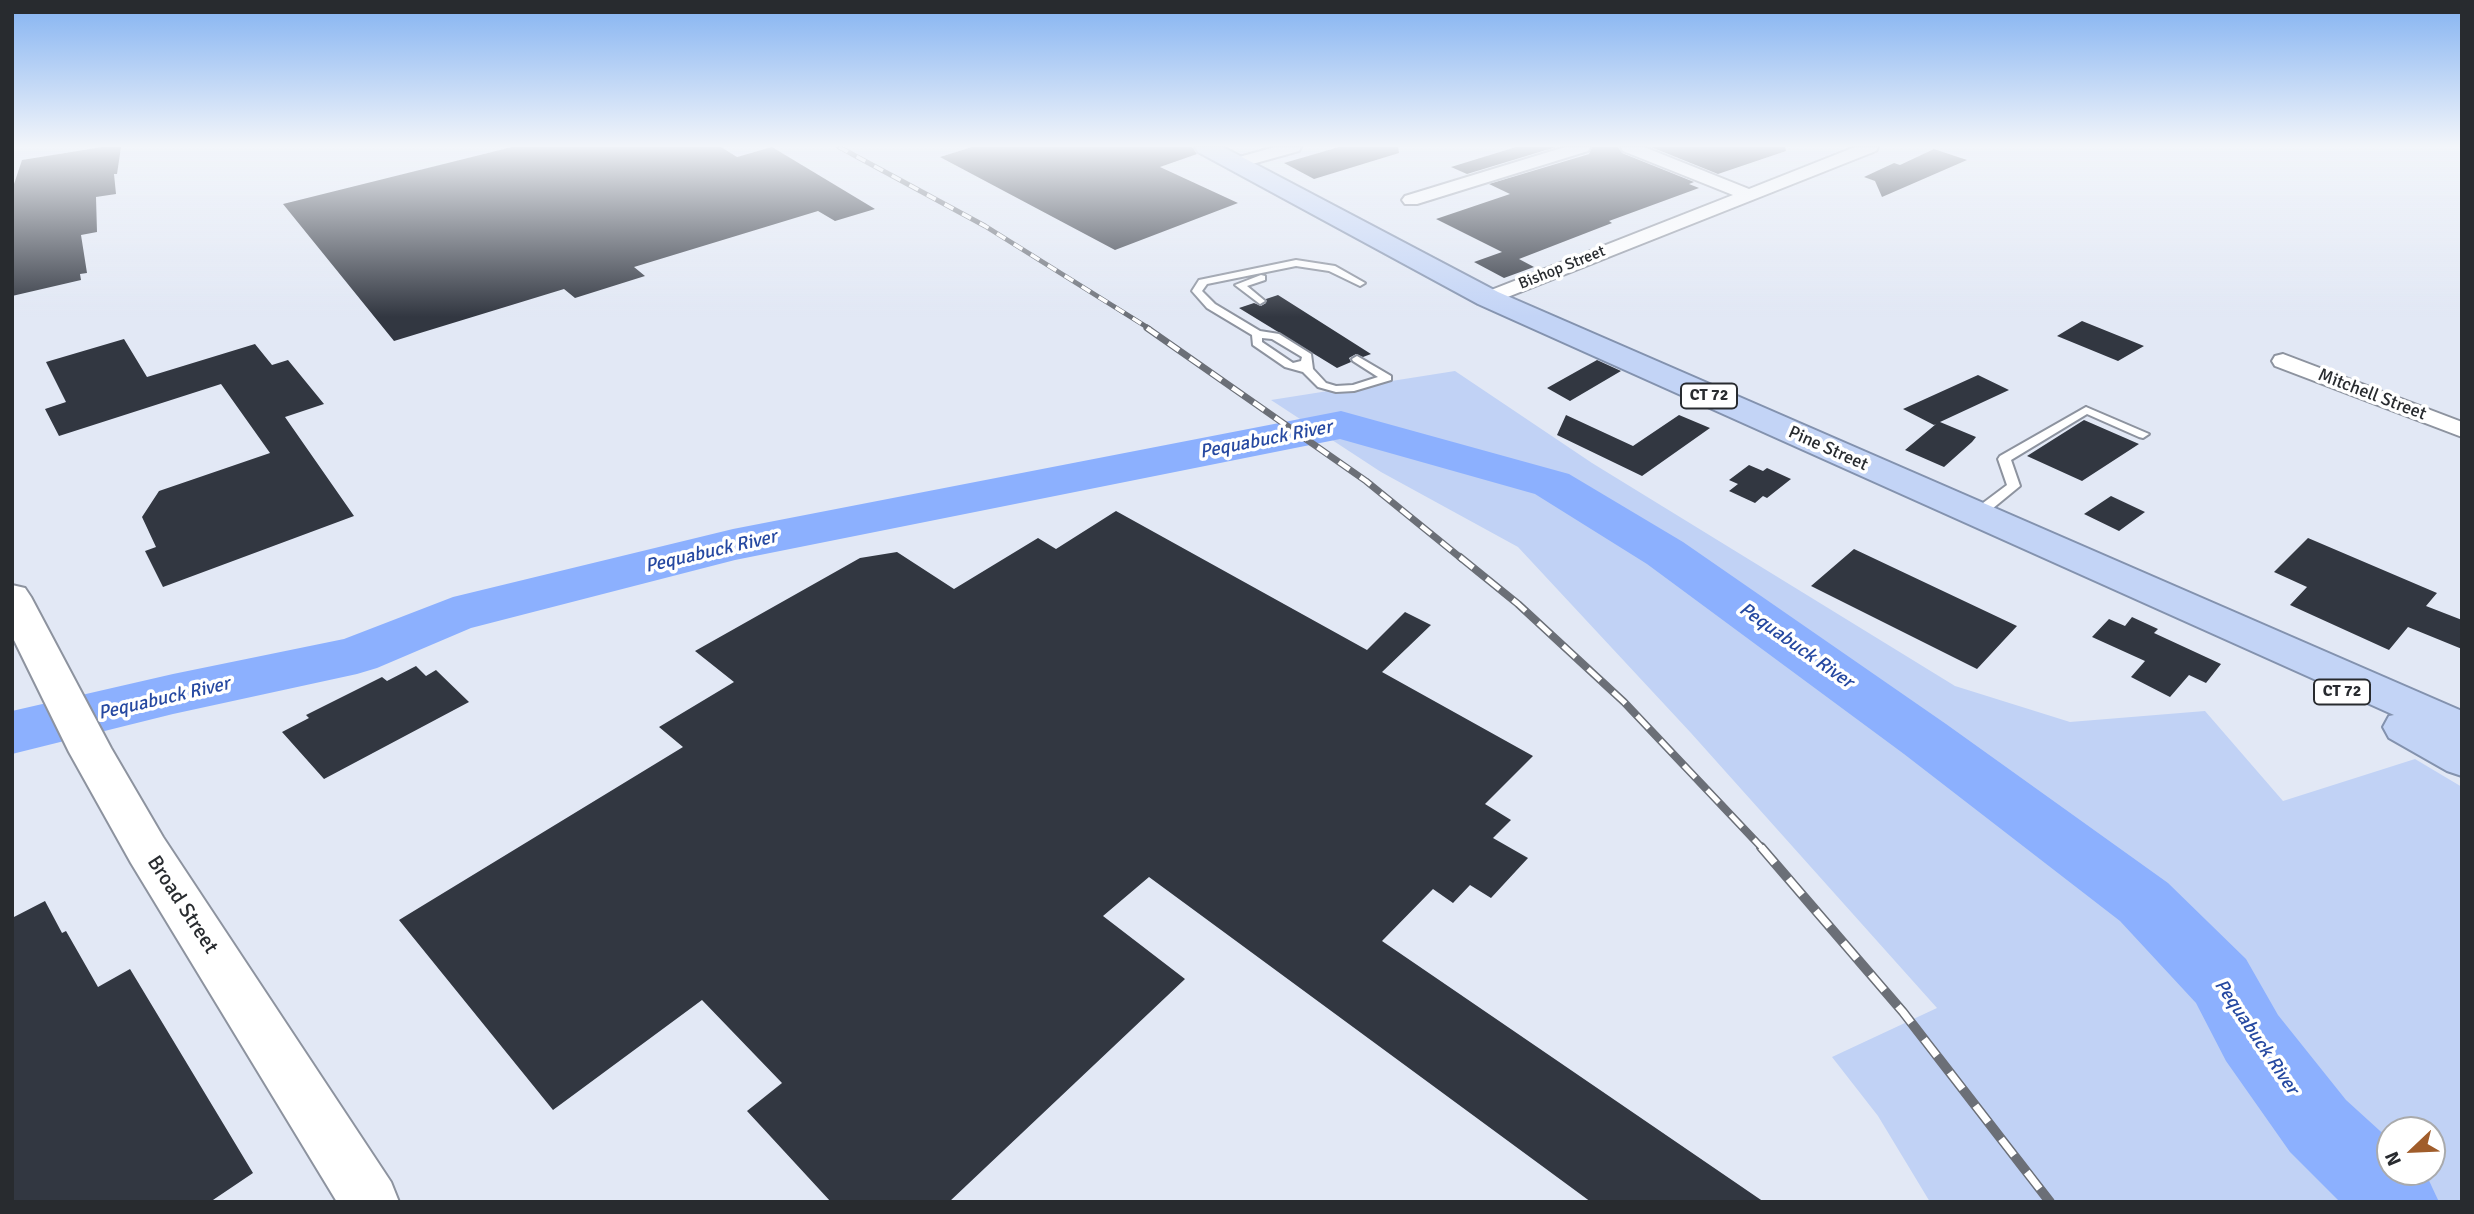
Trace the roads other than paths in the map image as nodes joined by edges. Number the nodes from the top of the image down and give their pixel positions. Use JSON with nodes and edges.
{"nodes":[{"id":1,"x":1313,"y":204,"type":"edge"},
{"id":2,"x":1723,"y":204,"type":"edge"},
{"id":3,"x":1285,"y":274,"type":"dead end"},
{"id":4,"x":1360,"y":283,"type":"dead end"},
{"id":5,"x":1488,"y":298,"type":"junction"},
{"id":6,"x":1260,"y":301,"type":"dead end"},
{"id":7,"x":1357,"y":359,"type":"dead end"},
{"id":8,"x":2283,"y":360,"type":"dead end"},
{"id":9,"x":2462,"y":430,"type":"edge"},
{"id":10,"x":2143,"y":434,"type":"dead end"},
{"id":11,"x":1976,"y":515,"type":"junction"},
{"id":12,"x":12,"y":597,"type":"edge"},
{"id":13,"x":2222,"y":624,"type":"junction"},
{"id":14,"x":2462,"y":728,"type":"edge"},
{"id":15,"x":2462,"y":760,"type":"edge"},
{"id":16,"x":370,"y":1202,"type":"edge"}],
"edges":[{"from":1,"to":5,"type":"highway","name":"Pine Street","number":"CT 72"},
{"from":2,"to":5,"type":"street","name":"Bishop Street"},
{"from":3,"to":6,"type":"lane"},
{"from":4,"to":7,"type":"lane"},
{"from":5,"to":11,"type":"highway","name":"Pine Street","number":"CT 72"},
{"from":8,"to":9,"type":"street","name":"Mitchell Street"},
{"from":10,"to":11,"type":"lane"},
{"from":11,"to":13,"type":"highway","name":"Pine Street","number":"CT 72"},
{"from":12,"to":16,"type":"main road","name":"Broad Street"},
{"from":13,"to":14,"type":"highway","name":"Pine Street","number":"CT 72"},
{"from":13,"to":15,"type":"highway","number":"CT 72"}]}
